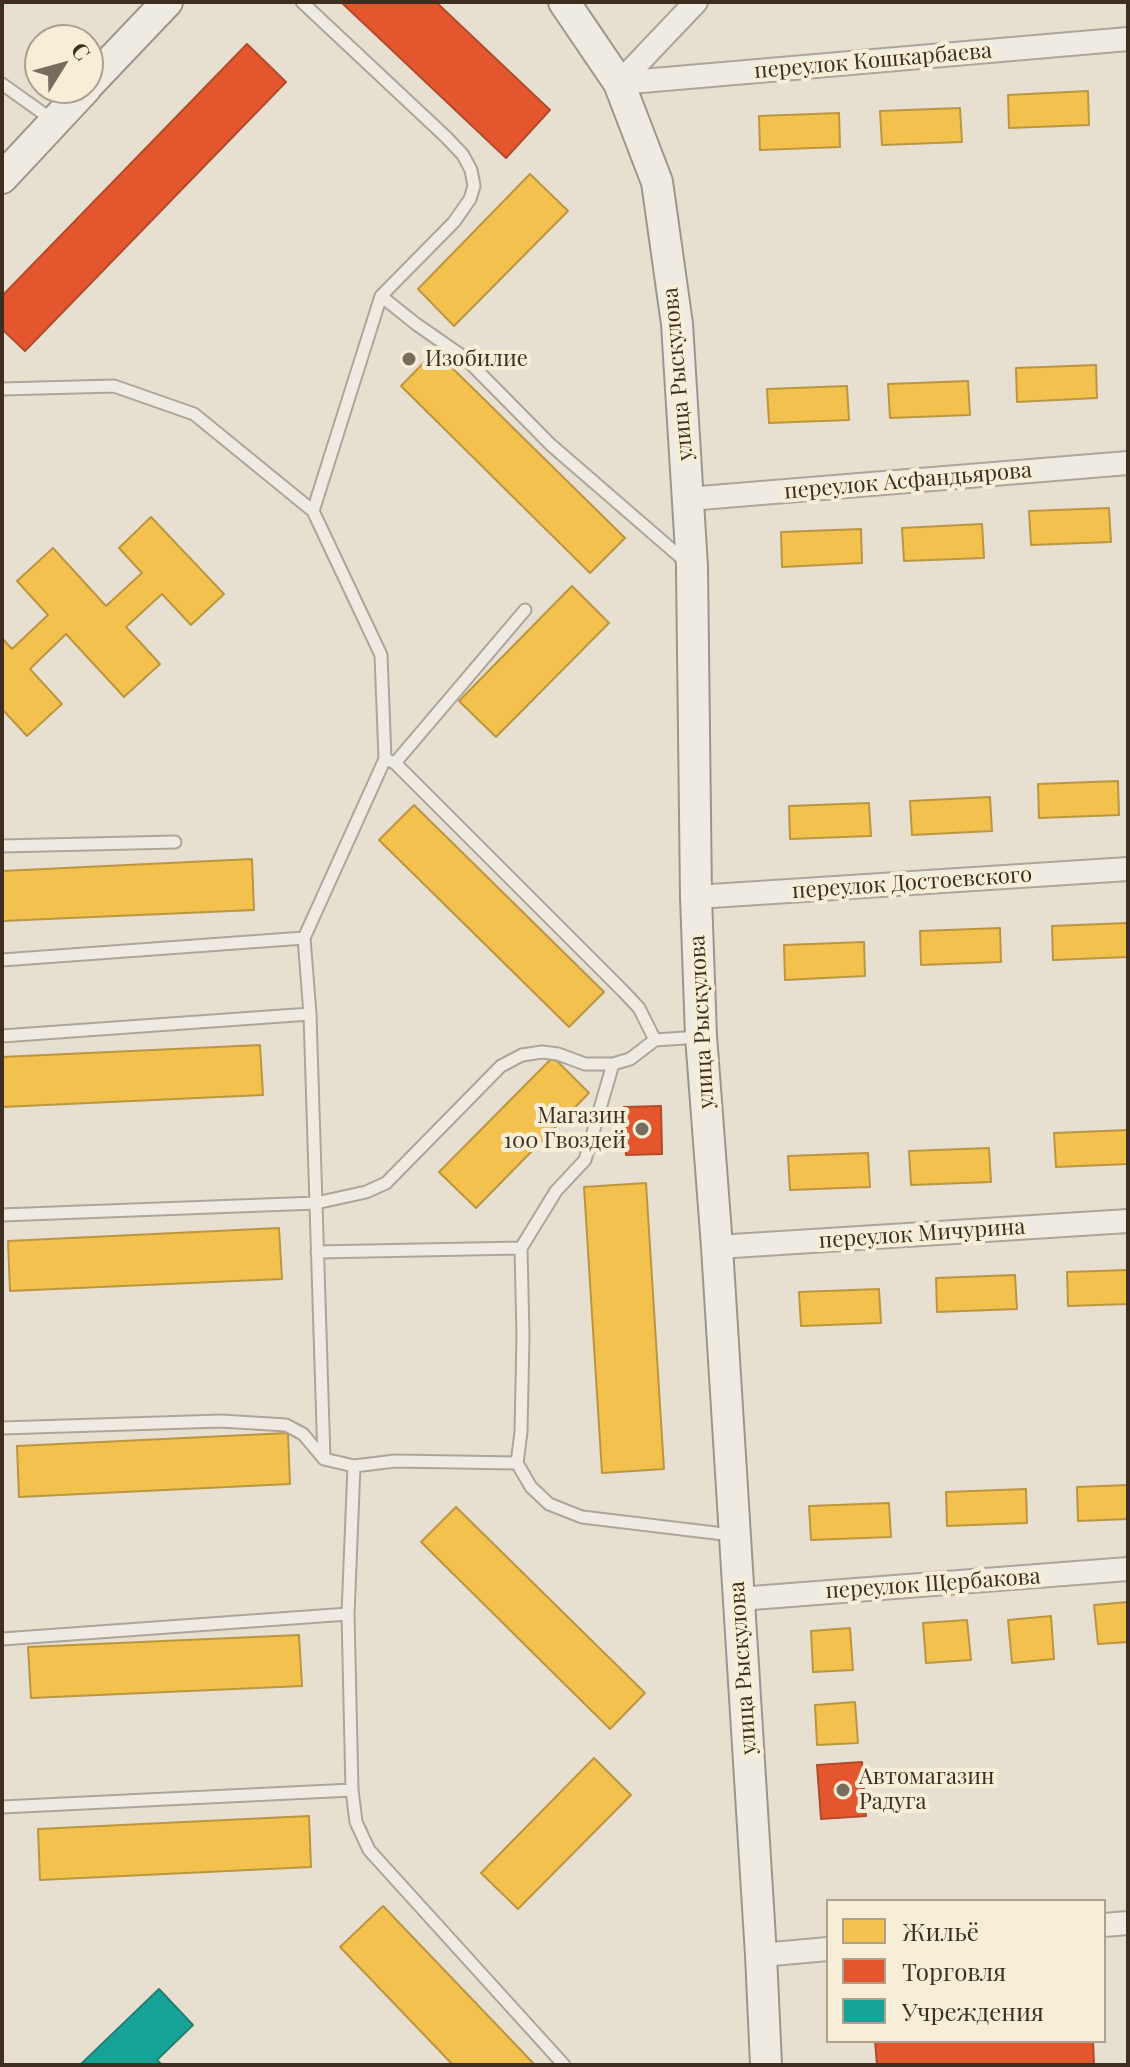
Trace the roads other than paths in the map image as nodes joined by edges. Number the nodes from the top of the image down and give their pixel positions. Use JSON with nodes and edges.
{"nodes":[{"id":1,"x":167,"y":2,"type":"edge"},
{"id":2,"x":302,"y":2,"type":"edge"},
{"id":3,"x":564,"y":2,"type":"edge"},
{"id":4,"x":696,"y":2,"type":"edge"},
{"id":5,"x":1128,"y":39,"type":"edge"},
{"id":6,"x":104,"y":69,"type":"edge"},
{"id":7,"x":619,"y":83,"type":"junction"},
{"id":8,"x":2,"y":84,"type":"edge"},
{"id":9,"x":70,"y":104,"type":"edge"},
{"id":10,"x":54,"y":121,"type":"junction"},
{"id":11,"x":2,"y":178,"type":"edge"},
{"id":12,"x":381,"y":296,"type":"junction"},
{"id":13,"x":2,"y":389,"type":"edge"},
{"id":14,"x":1128,"y":463,"type":"edge"},
{"id":15,"x":688,"y":499,"type":"junction"},
{"id":16,"x":313,"y":511,"type":"junction"},
{"id":17,"x":692,"y":567,"type":"junction"},
{"id":18,"x":525,"y":610,"type":"dead end"},
{"id":19,"x":390,"y":761,"type":"junction"},
{"id":20,"x":175,"y":842,"type":"dead end"},
{"id":21,"x":2,"y":846,"type":"edge"},
{"id":22,"x":1128,"y":869,"type":"edge"},
{"id":23,"x":696,"y":897,"type":"junction"},
{"id":24,"x":304,"y":938,"type":"junction"},
{"id":25,"x":2,"y":960,"type":"edge"},
{"id":26,"x":310,"y":1014,"type":"junction"},
{"id":27,"x":2,"y":1036,"type":"edge"},
{"id":28,"x":701,"y":1036,"type":"junction"},
{"id":29,"x":655,"y":1040,"type":"junction"},
{"id":30,"x":613,"y":1064,"type":"junction"},
{"id":31,"x":316,"y":1203,"type":"junction"},
{"id":32,"x":2,"y":1215,"type":"edge"},
{"id":33,"x":1128,"y":1221,"type":"edge"},
{"id":34,"x":717,"y":1247,"type":"junction"},
{"id":35,"x":521,"y":1248,"type":"junction"},
{"id":36,"x":317,"y":1252,"type":"junction"},
{"id":37,"x":2,"y":1428,"type":"edge"},
{"id":38,"x":324,"y":1459,"type":"junction"},
{"id":39,"x":517,"y":1463,"type":"junction"},
{"id":40,"x":354,"y":1466,"type":"junction"},
{"id":41,"x":735,"y":1536,"type":"junction"},
{"id":42,"x":1128,"y":1569,"type":"edge"},
{"id":43,"x":739,"y":1599,"type":"junction"},
{"id":44,"x":348,"y":1614,"type":"junction"},
{"id":45,"x":2,"y":1638,"type":"edge"},
{"id":46,"x":352,"y":1790,"type":"junction"},
{"id":47,"x":2,"y":1807,"type":"edge"},
{"id":48,"x":1128,"y":1923,"type":"edge"},
{"id":49,"x":1106,"y":1925,"type":"edge"},
{"id":50,"x":826,"y":1949,"type":"edge"},
{"id":51,"x":761,"y":1955,"type":"junction"},
{"id":52,"x":564,"y":2065,"type":"edge"},
{"id":53,"x":766,"y":2065,"type":"edge"}],
"edges":[{"from":1,"to":6,"type":"street"},
{"from":2,"to":12,"type":"lane"},
{"from":3,"to":7,"type":"street","name":"улица Рыскулова"},
{"from":4,"to":7,"type":"street"},
{"from":5,"to":7,"type":"street","name":"переулок Кошкарбаева"},
{"from":7,"to":15,"type":"street","name":"улица Рыскулова"},
{"from":8,"to":10,"type":"lane"},
{"from":9,"to":10,"type":"street"},
{"from":10,"to":11,"type":"street"},
{"from":12,"to":16,"type":"lane"},
{"from":12,"to":17,"type":"lane"},
{"from":13,"to":16,"type":"lane"},
{"from":14,"to":15,"type":"street","name":"переулок Асфандьярова"},
{"from":15,"to":17,"type":"street","name":"улица Рыскулова"},
{"from":16,"to":19,"type":"lane"},
{"from":17,"to":23,"type":"street","name":"улица Рыскулова"},
{"from":18,"to":19,"type":"lane"},
{"from":19,"to":24,"type":"lane"},
{"from":19,"to":29,"type":"lane"},
{"from":20,"to":21,"type":"lane"},
{"from":22,"to":23,"type":"street","name":"переулок Достоевского"},
{"from":23,"to":28,"type":"street","name":"улица Рыскулова"},
{"from":24,"to":25,"type":"lane"},
{"from":24,"to":26,"type":"lane"},
{"from":26,"to":27,"type":"lane"},
{"from":26,"to":31,"type":"lane"},
{"from":28,"to":29,"type":"lane"},
{"from":28,"to":34,"type":"street","name":"улица Рыскулова"},
{"from":29,"to":30,"type":"lane"},
{"from":30,"to":31,"type":"lane"},
{"from":30,"to":35,"type":"lane"},
{"from":31,"to":32,"type":"lane"},
{"from":31,"to":36,"type":"lane"},
{"from":33,"to":34,"type":"street","name":"переулок Мичурина"},
{"from":34,"to":41,"type":"street","name":"улица Рыскулова"},
{"from":35,"to":36,"type":"lane"},
{"from":35,"to":39,"type":"lane"},
{"from":36,"to":38,"type":"lane"},
{"from":37,"to":38,"type":"lane"},
{"from":38,"to":40,"type":"lane"},
{"from":39,"to":40,"type":"lane"},
{"from":39,"to":41,"type":"lane"},
{"from":40,"to":44,"type":"lane"},
{"from":41,"to":43,"type":"street","name":"улица Рыскулова"},
{"from":42,"to":43,"type":"street","name":"переулок Щербакова"},
{"from":43,"to":51,"type":"street","name":"улица Рыскулова"},
{"from":44,"to":45,"type":"lane"},
{"from":44,"to":46,"type":"lane"},
{"from":46,"to":47,"type":"lane"},
{"from":46,"to":52,"type":"lane"},
{"from":48,"to":49,"type":"street"},
{"from":50,"to":51,"type":"street"},
{"from":51,"to":53,"type":"street","name":"улица Рыскулова"}]}
